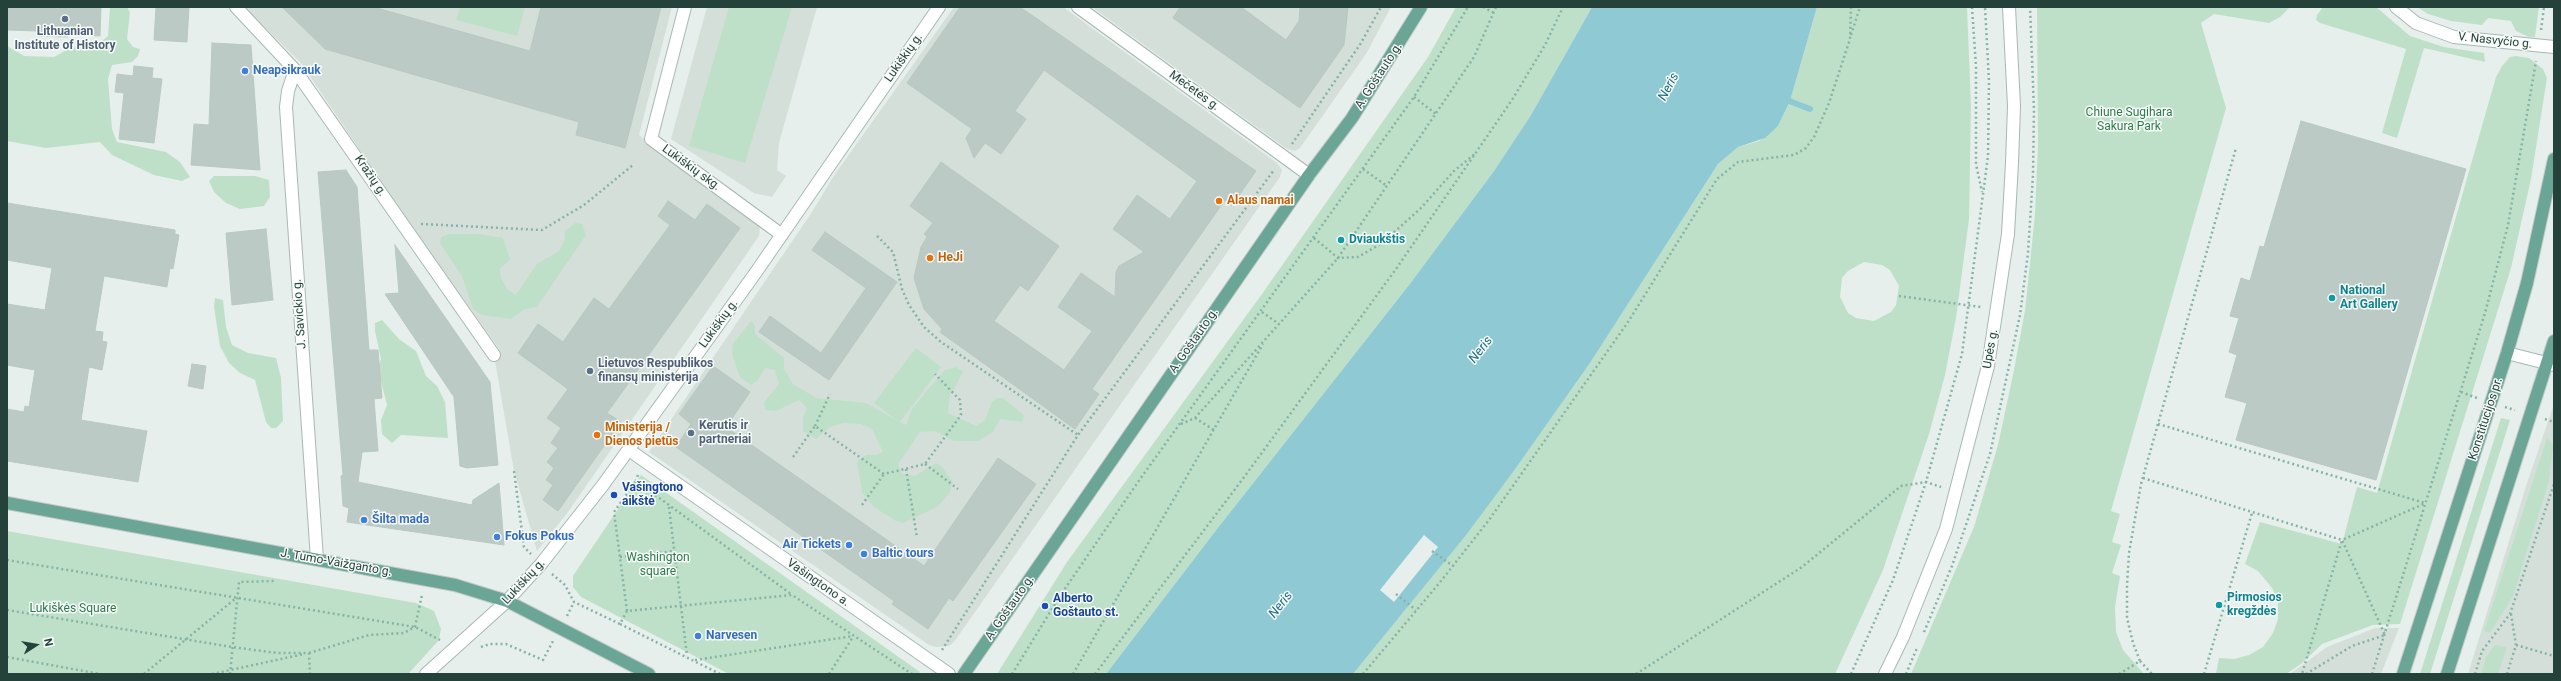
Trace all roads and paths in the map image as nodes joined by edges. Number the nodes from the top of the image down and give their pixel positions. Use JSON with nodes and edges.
{"nodes":[{"id":1,"x":236,"y":7,"type":"edge"},
{"id":2,"x":685,"y":7,"type":"edge"},
{"id":3,"x":940,"y":7,"type":"edge"},
{"id":4,"x":1078,"y":7,"type":"edge"},
{"id":5,"x":1381,"y":7,"type":"edge"},
{"id":6,"x":1421,"y":7,"type":"edge"},
{"id":7,"x":1468,"y":7,"type":"edge"},
{"id":8,"x":1483,"y":7,"type":"edge"},
{"id":9,"x":1496,"y":7,"type":"edge"},
{"id":10,"x":1563,"y":7,"type":"edge"},
{"id":11,"x":1851,"y":7,"type":"edge"},
{"id":12,"x":1860,"y":7,"type":"edge"},
{"id":13,"x":1972,"y":7,"type":"edge"},
{"id":14,"x":1984,"y":7,"type":"edge"},
{"id":15,"x":2009,"y":7,"type":"edge"},
{"id":16,"x":2396,"y":7,"type":"edge"},
{"id":17,"x":2544,"y":7,"type":"edge"},
{"id":18,"x":1494,"y":13,"type":"junction"},
{"id":19,"x":1850,"y":39,"type":"junction"},
{"id":20,"x":2539,"y":46,"type":"junction"},
{"id":21,"x":2554,"y":47,"type":"edge"},
{"id":22,"x":295,"y":70,"type":"junction"},
{"id":23,"x":1414,"y":97,"type":"junction"},
{"id":24,"x":1436,"y":114,"type":"junction"},
{"id":25,"x":2236,"y":148,"type":"dead end"},
{"id":26,"x":1478,"y":152,"type":"junction"},
{"id":27,"x":1284,"y":156,"type":"junction"},
{"id":28,"x":2554,"y":159,"type":"edge"},
{"id":29,"x":633,"y":165,"type":"dead end"},
{"id":30,"x":1363,"y":169,"type":"junction"},
{"id":31,"x":1309,"y":175,"type":"junction"},
{"id":32,"x":1387,"y":186,"type":"junction"},
{"id":33,"x":1982,"y":192,"type":"junction"},
{"id":34,"x":436,"y":224,"type":"dead end"},
{"id":35,"x":782,"y":235,"type":"junction"},
{"id":36,"x":877,"y":236,"type":"dead end"},
{"id":37,"x":1314,"y":238,"type":"junction"},
{"id":38,"x":1338,"y":258,"type":"junction"},
{"id":39,"x":1899,"y":296,"type":"dead end"},
{"id":40,"x":1970,"y":305,"type":"junction"},
{"id":41,"x":1998,"y":310,"type":"junction"},
{"id":42,"x":1262,"y":312,"type":"junction"},
{"id":43,"x":1279,"y":324,"type":"junction"},
{"id":44,"x":1266,"y":339,"type":"junction"},
{"id":45,"x":2554,"y":341,"type":"edge"},
{"id":46,"x":2507,"y":353,"type":"junction"},
{"id":47,"x":494,"y":354,"type":"dead end"},
{"id":48,"x":2551,"y":364,"type":"edge"},
{"id":49,"x":935,"y":374,"type":"dead end"},
{"id":50,"x":830,"y":394,"type":"dead end"},
{"id":51,"x":1195,"y":418,"type":"junction"},
{"id":52,"x":1180,"y":424,"type":"junction"},
{"id":53,"x":2158,"y":424,"type":"junction"},
{"id":54,"x":815,"y":426,"type":"junction"},
{"id":55,"x":1214,"y":430,"type":"junction"},
{"id":56,"x":1078,"y":435,"type":"junction"},
{"id":57,"x":629,"y":450,"type":"junction"},
{"id":58,"x":793,"y":458,"type":"dead end"},
{"id":59,"x":645,"y":461,"type":"junction"},
{"id":60,"x":925,"y":464,"type":"junction"},
{"id":61,"x":906,"y":469,"type":"junction"},
{"id":62,"x":514,"y":471,"type":"dead end"},
{"id":63,"x":884,"y":474,"type":"junction"},
{"id":64,"x":2143,"y":478,"type":"junction"},
{"id":65,"x":636,"y":481,"type":"junction"},
{"id":66,"x":1926,"y":482,"type":"junction"},
{"id":67,"x":2554,"y":484,"type":"edge"},
{"id":68,"x":958,"y":489,"type":"dead end"},
{"id":69,"x":7,"y":503,"type":"edge"},
{"id":70,"x":2426,"y":503,"type":"junction"},
{"id":71,"x":862,"y":505,"type":"dead end"},
{"id":72,"x":669,"y":506,"type":"junction"},
{"id":73,"x":2252,"y":513,"type":"junction"},
{"id":74,"x":917,"y":538,"type":"dead end"},
{"id":75,"x":2342,"y":540,"type":"junction"},
{"id":76,"x":675,"y":551,"type":"junction"},
{"id":77,"x":1432,"y":551,"type":"dead end"},
{"id":78,"x":620,"y":557,"type":"junction"},
{"id":79,"x":317,"y":559,"type":"junction"},
{"id":80,"x":7,"y":560,"type":"edge"},
{"id":81,"x":541,"y":564,"type":"junction"},
{"id":82,"x":1452,"y":566,"type":"junction"},
{"id":83,"x":274,"y":581,"type":"dead end"},
{"id":84,"x":1396,"y":594,"type":"dead end"},
{"id":85,"x":792,"y":595,"type":"junction"},
{"id":86,"x":236,"y":598,"type":"junction"},
{"id":87,"x":507,"y":601,"type":"junction"},
{"id":88,"x":681,"y":606,"type":"junction"},
{"id":89,"x":420,"y":607,"type":"dead end"},
{"id":90,"x":7,"y":610,"type":"edge"},
{"id":91,"x":1416,"y":610,"type":"junction"},
{"id":92,"x":627,"y":611,"type":"junction"},
{"id":93,"x":2510,"y":614,"type":"junction"},
{"id":94,"x":620,"y":624,"type":"junction"},
{"id":95,"x":415,"y":627,"type":"junction"},
{"id":96,"x":2385,"y":635,"type":"junction"},
{"id":97,"x":854,"y":636,"type":"junction"},
{"id":98,"x":188,"y":639,"type":"junction"},
{"id":99,"x":2516,"y":645,"type":"junction"},
{"id":100,"x":456,"y":646,"type":"junction"},
{"id":101,"x":232,"y":647,"type":"junction"},
{"id":102,"x":309,"y":653,"type":"junction"},
{"id":103,"x":687,"y":656,"type":"junction"},
{"id":104,"x":2554,"y":656,"type":"edge"},
{"id":105,"x":7,"y":657,"type":"edge"},
{"id":106,"x":543,"y":660,"type":"dead end"},
{"id":107,"x":695,"y":660,"type":"junction"},
{"id":108,"x":2140,"y":661,"type":"junction"},
{"id":109,"x":933,"y":664,"type":"junction"},
{"id":110,"x":230,"y":672,"type":"edge"},
{"id":111,"x":100,"y":674,"type":"edge"},
{"id":112,"x":144,"y":674,"type":"edge"},
{"id":113,"x":212,"y":674,"type":"edge"},
{"id":114,"x":310,"y":674,"type":"edge"},
{"id":115,"x":426,"y":674,"type":"edge"},
{"id":116,"x":649,"y":674,"type":"edge"},
{"id":117,"x":720,"y":674,"type":"edge"},
{"id":118,"x":829,"y":674,"type":"edge"},
{"id":119,"x":912,"y":674,"type":"edge"},
{"id":120,"x":949,"y":674,"type":"edge"},
{"id":121,"x":964,"y":674,"type":"edge"},
{"id":122,"x":1012,"y":674,"type":"edge"},
{"id":123,"x":1073,"y":674,"type":"edge"},
{"id":124,"x":1095,"y":674,"type":"edge"},
{"id":125,"x":1363,"y":674,"type":"edge"},
{"id":126,"x":1636,"y":674,"type":"edge"},
{"id":127,"x":1852,"y":674,"type":"edge"},
{"id":128,"x":1885,"y":674,"type":"edge"},
{"id":129,"x":2119,"y":674,"type":"edge"},
{"id":130,"x":2152,"y":674,"type":"edge"},
{"id":131,"x":2204,"y":674,"type":"edge"},
{"id":132,"x":2302,"y":674,"type":"edge"},
{"id":133,"x":2306,"y":674,"type":"edge"},
{"id":134,"x":2372,"y":674,"type":"edge"},
{"id":135,"x":2403,"y":674,"type":"edge"},
{"id":136,"x":2447,"y":674,"type":"edge"},
{"id":137,"x":2475,"y":674,"type":"edge"},
{"id":138,"x":2507,"y":674,"type":"edge"}],
"edges":[{"from":1,"to":22,"type":"street","name":"Kražių g."},
{"from":2,"to":35,"type":"street","name":"Lukiškių skg."},
{"from":3,"to":35,"type":"street","name":"Lukiškių g."},
{"from":4,"to":27,"type":"street","name":"Mečetės g."},
{"from":5,"to":27,"type":"path"},
{"from":6,"to":31,"type":"main road","name":"A. Goštauto g."},
{"from":7,"to":23,"type":"path"},
{"from":8,"to":18,"type":"path"},
{"from":9,"to":18,"type":"path"},
{"from":10,"to":26,"type":"path"},
{"from":11,"to":19,"type":"path"},
{"from":12,"to":19,"type":"path"},
{"from":13,"to":33,"type":"path"},
{"from":14,"to":33,"type":"path"},
{"from":15,"to":41,"type":"street","name":"Upės g."},
{"from":16,"to":20,"type":"street","name":"V. Nasvyčio g."},
{"from":17,"to":20,"type":"path"},
{"from":18,"to":24,"type":"path"},
{"from":19,"to":82,"type":"path"},
{"from":20,"to":21,"type":"street","name":"V. Nasvyčio g."},
{"from":20,"to":70,"type":"path"},
{"from":22,"to":47,"type":"street","name":"Kražių g."},
{"from":22,"to":79,"type":"street","name":"J. Savickio g."},
{"from":23,"to":24,"type":"path"},
{"from":23,"to":30,"type":"path"},
{"from":24,"to":32,"type":"path"},
{"from":25,"to":53,"type":"path"},
{"from":26,"to":38,"type":"path"},
{"from":26,"to":124,"type":"path"},
{"from":27,"to":31,"type":"street","name":"Mečetės g."},
{"from":27,"to":56,"type":"path"},
{"from":28,"to":46,"type":"main road","name":"Konstitucijos pr."},
{"from":29,"to":34,"type":"path"},
{"from":30,"to":32,"type":"path"},
{"from":30,"to":37,"type":"path"},
{"from":31,"to":121,"type":"main road","name":"A. Goštauto g."},
{"from":32,"to":38,"type":"path"},
{"from":33,"to":40,"type":"path"},
{"from":35,"to":57,"type":"street","name":"Lukiškių g."},
{"from":36,"to":56,"type":"path"},
{"from":37,"to":38,"type":"path"},
{"from":37,"to":42,"type":"path"},
{"from":38,"to":43,"type":"path"},
{"from":39,"to":40,"type":"path"},
{"from":40,"to":41,"type":"path"},
{"from":40,"to":66,"type":"path"},
{"from":41,"to":128,"type":"street","name":"Upės g."},
{"from":42,"to":43,"type":"path"},
{"from":42,"to":52,"type":"path"},
{"from":43,"to":44,"type":"path"},
{"from":44,"to":51,"type":"path"},
{"from":44,"to":55,"type":"path"},
{"from":45,"to":48,"type":"main road"},
{"from":46,"to":48,"type":"street"},
{"from":46,"to":135,"type":"main road","name":"Konstitucijos pr."},
{"from":48,"to":136,"type":"main road"},
{"from":49,"to":60,"type":"path"},
{"from":50,"to":54,"type":"path"},
{"from":51,"to":52,"type":"path"},
{"from":51,"to":55,"type":"path"},
{"from":52,"to":122,"type":"path"},
{"from":53,"to":64,"type":"path"},
{"from":53,"to":70,"type":"path"},
{"from":54,"to":58,"type":"path"},
{"from":54,"to":63,"type":"path"},
{"from":55,"to":123,"type":"path"},
{"from":56,"to":109,"type":"path"},
{"from":57,"to":59,"type":"street","name":"Vašingtono a."},
{"from":57,"to":81,"type":"street","name":"Lukiškių g."},
{"from":59,"to":65,"type":"path"},
{"from":59,"to":109,"type":"street","name":"Vašingtono a."},
{"from":60,"to":61,"type":"path"},
{"from":60,"to":68,"type":"path"},
{"from":61,"to":63,"type":"path"},
{"from":61,"to":74,"type":"path"},
{"from":62,"to":81,"type":"path"},
{"from":63,"to":71,"type":"path"},
{"from":64,"to":73,"type":"path"},
{"from":64,"to":108,"type":"path"},
{"from":65,"to":72,"type":"path"},
{"from":65,"to":78,"type":"path"},
{"from":66,"to":126,"type":"path"},
{"from":66,"to":127,"type":"path"},
{"from":67,"to":93,"type":"path"},
{"from":69,"to":79,"type":"main road","name":"J. Tumo-Vaižganto g."},
{"from":70,"to":75,"type":"path"},
{"from":70,"to":96,"type":"path"},
{"from":72,"to":76,"type":"path"},
{"from":72,"to":85,"type":"path"},
{"from":73,"to":75,"type":"path"},
{"from":73,"to":131,"type":"path"},
{"from":75,"to":96,"type":"path"},
{"from":75,"to":132,"type":"path"},
{"from":76,"to":78,"type":"path"},
{"from":76,"to":88,"type":"path"},
{"from":77,"to":82,"type":"path"},
{"from":78,"to":92,"type":"path"},
{"from":79,"to":87,"type":"main road","name":"J. Tumo-Vaižganto g."},
{"from":80,"to":86,"type":"path"},
{"from":81,"to":87,"type":"street","name":"Lukiškių g."},
{"from":81,"to":94,"type":"path"},
{"from":82,"to":91,"type":"path"},
{"from":83,"to":86,"type":"path"},
{"from":84,"to":91,"type":"path"},
{"from":85,"to":88,"type":"path"},
{"from":85,"to":97,"type":"path"},
{"from":86,"to":95,"type":"path"},
{"from":86,"to":98,"type":"path"},
{"from":86,"to":101,"type":"path"},
{"from":87,"to":100,"type":"street","name":"Lukiškių g."},
{"from":87,"to":116,"type":"main road","name":"J. Tumo-Vaižganto g."},
{"from":88,"to":92,"type":"path"},
{"from":88,"to":103,"type":"path"},
{"from":89,"to":95,"type":"path"},
{"from":90,"to":98,"type":"path"},
{"from":91,"to":125,"type":"path"},
{"from":92,"to":94,"type":"path"},
{"from":93,"to":99,"type":"path"},
{"from":93,"to":137,"type":"path"},
{"from":94,"to":103,"type":"path"},
{"from":95,"to":100,"type":"path"},
{"from":95,"to":102,"type":"path"},
{"from":96,"to":133,"type":"path"},
{"from":96,"to":134,"type":"path"},
{"from":97,"to":107,"type":"path"},
{"from":97,"to":118,"type":"path"},
{"from":97,"to":119,"type":"path"},
{"from":98,"to":101,"type":"path"},
{"from":98,"to":112,"type":"path"},
{"from":99,"to":104,"type":"path"},
{"from":99,"to":138,"type":"path"},
{"from":100,"to":106,"type":"path"},
{"from":100,"to":115,"type":"street","name":"Lukiškių g."},
{"from":101,"to":102,"type":"path"},
{"from":101,"to":110,"type":"path"},
{"from":102,"to":110,"type":"path"},
{"from":102,"to":114,"type":"path"},
{"from":103,"to":107,"type":"path"},
{"from":105,"to":111,"type":"path"},
{"from":107,"to":117,"type":"path"},
{"from":108,"to":129,"type":"path"},
{"from":108,"to":130,"type":"path"},
{"from":109,"to":120,"type":"street","name":"Vašingtono a."},
{"from":110,"to":113,"type":"path"}]}
